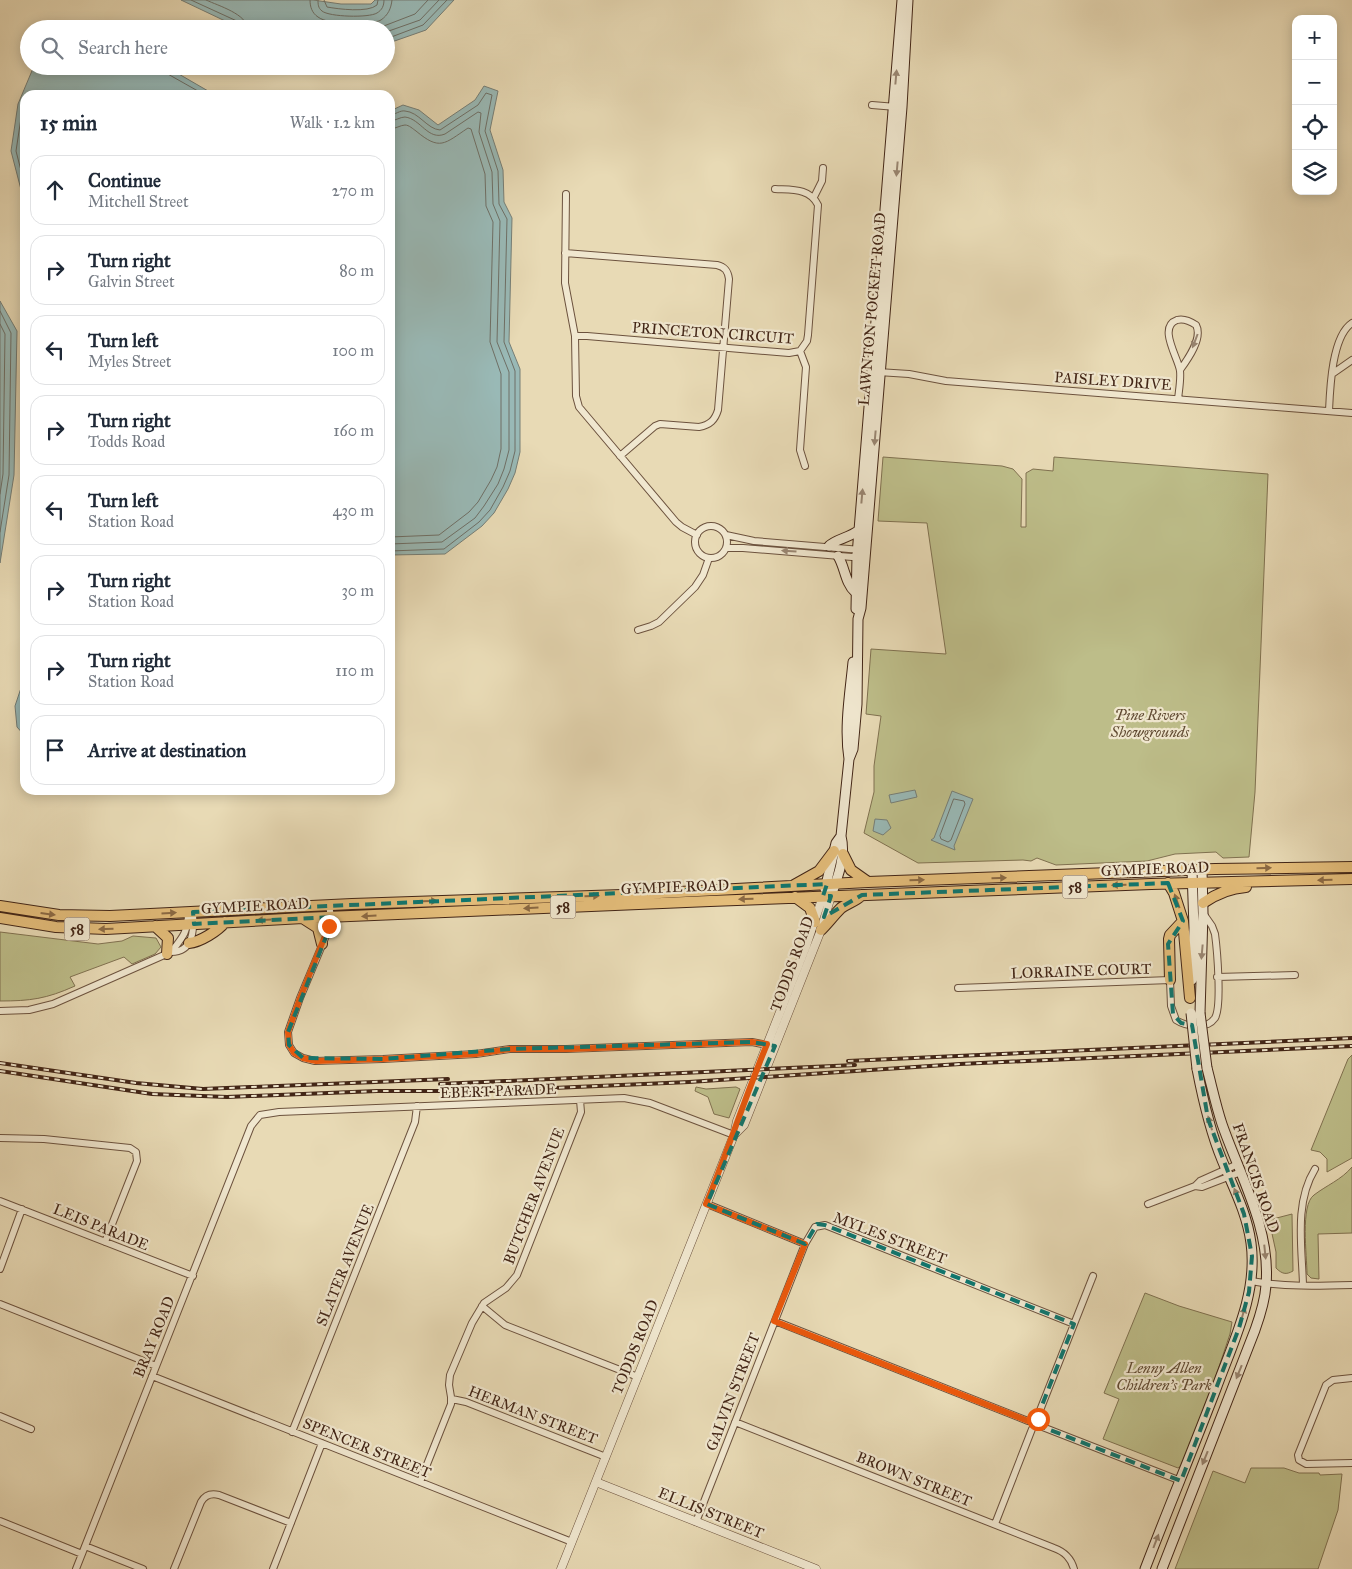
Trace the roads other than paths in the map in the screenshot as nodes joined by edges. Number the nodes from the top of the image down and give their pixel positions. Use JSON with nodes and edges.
{"nodes":[{"id":1,"x":902,"y":0,"type":"edge"},
{"id":2,"x":908,"y":0,"type":"edge"},
{"id":3,"x":872,"y":105,"type":"dead end"},
{"id":4,"x":898,"y":107,"type":"junction"},
{"id":5,"x":823,"y":168,"type":"dead end"},
{"id":6,"x":775,"y":189,"type":"dead end"},
{"id":7,"x":566,"y":194,"type":"dead end"},
{"id":8,"x":814,"y":197,"type":"junction"},
{"id":9,"x":565,"y":253,"type":"junction"},
{"id":10,"x":1352,"y":324,"type":"edge"},
{"id":11,"x":575,"y":336,"type":"junction"},
{"id":12,"x":724,"y":347,"type":"junction"},
{"id":13,"x":800,"y":352,"type":"junction"},
{"id":14,"x":1352,"y":360,"type":"edge"},
{"id":15,"x":1180,"y":370,"type":"junction"},
{"id":16,"x":876,"y":372,"type":"junction"},
{"id":17,"x":1332,"y":374,"type":"junction"},
{"id":18,"x":1178,"y":399,"type":"junction"},
{"id":19,"x":1329,"y":411,"type":"junction"},
{"id":20,"x":1352,"y":413,"type":"edge"},
{"id":21,"x":620,"y":456,"type":"junction"},
{"id":22,"x":805,"y":466,"type":"dead end"},
{"id":23,"x":859,"y":530,"type":"junction"},
{"id":24,"x":726,"y":534,"type":"junction"},
{"id":25,"x":697,"y":535,"type":"junction"},
{"id":26,"x":829,"y":546,"type":"junction"},
{"id":27,"x":726,"y":548,"type":"junction"},
{"id":28,"x":861,"y":552,"type":"junction"},
{"id":29,"x":838,"y":556,"type":"junction"},
{"id":30,"x":709,"y":558,"type":"junction"},
{"id":31,"x":856,"y":592,"type":"junction"},
{"id":32,"x":858,"y":619,"type":"junction"},
{"id":33,"x":638,"y":630,"type":"dead end"},
{"id":34,"x":838,"y":853,"type":"junction"},
{"id":35,"x":1352,"y":867,"type":"edge"},
{"id":36,"x":1197,"y":870,"type":"junction"},
{"id":37,"x":1352,"y":879,"type":"edge"},
{"id":38,"x":868,"y":882,"type":"junction"},
{"id":39,"x":1260,"y":882,"type":"junction"},
{"id":40,"x":1168,"y":883,"type":"junction"},
{"id":41,"x":1197,"y":883,"type":"junction"},
{"id":42,"x":831,"y":884,"type":"junction"},
{"id":43,"x":794,"y":886,"type":"junction"},
{"id":44,"x":862,"y":895,"type":"junction"},
{"id":45,"x":827,"y":896,"type":"junction"},
{"id":46,"x":795,"y":897,"type":"junction"},
{"id":47,"x":329,"y":905,"type":"junction"},
{"id":48,"x":0,"y":906,"type":"edge"},
{"id":49,"x":1203,"y":908,"type":"junction"},
{"id":50,"x":191,"y":912,"type":"junction"},
{"id":51,"x":331,"y":917,"type":"junction"},
{"id":52,"x":0,"y":918,"type":"edge"},
{"id":53,"x":303,"y":918,"type":"junction"},
{"id":54,"x":1183,"y":921,"type":"junction"},
{"id":55,"x":225,"y":922,"type":"junction"},
{"id":56,"x":191,"y":924,"type":"junction"},
{"id":57,"x":155,"y":926,"type":"junction"},
{"id":58,"x":818,"y":926,"type":"junction"},
{"id":59,"x":189,"y":943,"type":"junction"},
{"id":60,"x":322,"y":944,"type":"junction"},
{"id":61,"x":169,"y":953,"type":"junction"},
{"id":62,"x":1295,"y":975,"type":"dead end"},
{"id":63,"x":1218,"y":977,"type":"junction"},
{"id":64,"x":1170,"y":980,"type":"junction"},
{"id":65,"x":958,"y":988,"type":"dead end"},
{"id":66,"x":1190,"y":998,"type":"junction"},
{"id":67,"x":0,"y":1011,"type":"edge"},
{"id":68,"x":1196,"y":1013,"type":"junction"},
{"id":69,"x":771,"y":1045,"type":"junction"},
{"id":70,"x":580,"y":1100,"type":"junction"},
{"id":71,"x":416,"y":1106,"type":"junction"},
{"id":72,"x":258,"y":1116,"type":"joint"},
{"id":73,"x":734,"y":1135,"type":"junction"},
{"id":74,"x":0,"y":1138,"type":"edge"},
{"id":75,"x":1239,"y":1168,"type":"junction"},
{"id":76,"x":1315,"y":1169,"type":"dead end"},
{"id":77,"x":1227,"y":1173,"type":"junction"},
{"id":78,"x":0,"y":1201,"type":"edge"},
{"id":79,"x":706,"y":1204,"type":"junction"},
{"id":80,"x":1148,"y":1204,"type":"dead end"},
{"id":81,"x":22,"y":1209,"type":"junction"},
{"id":82,"x":105,"y":1242,"type":"junction"},
{"id":83,"x":805,"y":1244,"type":"junction"},
{"id":84,"x":0,"y":1269,"type":"edge"},
{"id":85,"x":193,"y":1276,"type":"junction"},
{"id":86,"x":1093,"y":1276,"type":"dead end"},
{"id":87,"x":1251,"y":1280,"type":"junction"},
{"id":88,"x":1266,"y":1283,"type":"junction"},
{"id":89,"x":1352,"y":1284,"type":"edge"},
{"id":90,"x":1303,"y":1286,"type":"junction"},
{"id":91,"x":0,"y":1304,"type":"edge"},
{"id":92,"x":482,"y":1306,"type":"junction"},
{"id":93,"x":774,"y":1321,"type":"junction"},
{"id":94,"x":1074,"y":1324,"type":"junction"},
{"id":95,"x":156,"y":1366,"type":"junction"},
{"id":96,"x":152,"y":1376,"type":"junction"},
{"id":97,"x":638,"y":1377,"type":"junction"},
{"id":98,"x":1352,"y":1378,"type":"edge"},
{"id":99,"x":452,"y":1399,"type":"junction"},
{"id":100,"x":0,"y":1416,"type":"edge"},
{"id":101,"x":1036,"y":1418,"type":"junction"},
{"id":102,"x":1028,"y":1421,"type":"junction"},
{"id":103,"x":735,"y":1422,"type":"junction"},
{"id":104,"x":1040,"y":1426,"type":"junction"},
{"id":105,"x":31,"y":1429,"type":"dead end"},
{"id":106,"x":1032,"y":1430,"type":"junction"},
{"id":107,"x":292,"y":1432,"type":"junction"},
{"id":108,"x":322,"y":1443,"type":"junction"},
{"id":109,"x":606,"y":1457,"type":"junction"},
{"id":110,"x":1352,"y":1463,"type":"edge"},
{"id":111,"x":1181,"y":1481,"type":"junction"},
{"id":112,"x":420,"y":1482,"type":"junction"},
{"id":113,"x":596,"y":1482,"type":"junction"},
{"id":114,"x":0,"y":1521,"type":"edge"},
{"id":115,"x":696,"y":1522,"type":"junction"},
{"id":116,"x":291,"y":1524,"type":"junction"},
{"id":117,"x":995,"y":1524,"type":"junction"},
{"id":118,"x":572,"y":1542,"type":"junction"},
{"id":119,"x":85,"y":1546,"type":"junction"},
{"id":120,"x":82,"y":1554,"type":"junction"},
{"id":121,"x":76,"y":1569,"type":"edge"},
{"id":122,"x":143,"y":1569,"type":"edge"},
{"id":123,"x":174,"y":1569,"type":"edge"},
{"id":124,"x":273,"y":1569,"type":"edge"},
{"id":125,"x":562,"y":1569,"type":"edge"},
{"id":126,"x":816,"y":1569,"type":"edge"},
{"id":127,"x":1074,"y":1569,"type":"edge"},
{"id":128,"x":1145,"y":1569,"type":"edge"},
{"id":129,"x":1162,"y":1569,"type":"edge"}],
"edges":[{"from":4,"to":1,"type":"main road","name":"LAWNTON POCKET ROAD","one_way":true},
{"from":2,"to":4,"type":"main road","name":"LAWNTON POCKET ROAD"},
{"from":3,"to":4,"type":"street"},
{"from":4,"to":16,"type":"main road","name":"LAWNTON POCKET ROAD"},
{"from":5,"to":8,"type":"street"},
{"from":6,"to":8,"type":"street"},
{"from":7,"to":9,"type":"street"},
{"from":8,"to":13,"type":"street","name":"PRINCETON CIRCUIT"},
{"from":9,"to":11,"type":"street"},
{"from":9,"to":12,"type":"street"},
{"from":10,"to":17,"type":"street"},
{"from":11,"to":12,"type":"street","name":"PRINCETON CIRCUIT"},
{"from":11,"to":21,"type":"street"},
{"from":12,"to":13,"type":"street","name":"PRINCETON CIRCUIT"},
{"from":12,"to":21,"type":"street"},
{"from":13,"to":22,"type":"street"},
{"from":14,"to":17,"type":"street"},
{"from":15,"to":15,"type":"street","one_way":true},
{"from":15,"to":18,"type":"street"},
{"from":16,"to":18,"type":"street","name":"PAISLEY DRIVE"},
{"from":23,"to":16,"type":"main road","name":"LAWNTON POCKET ROAD","one_way":true},
{"from":16,"to":28,"type":"main road","name":"LAWNTON POCKET ROAD","one_way":true},
{"from":17,"to":19,"type":"street"},
{"from":18,"to":19,"type":"street","name":"PAISLEY DRIVE"},
{"from":19,"to":20,"type":"street","name":"PAISLEY DRIVE"},
{"from":21,"to":25,"type":"street"},
{"from":23,"to":26,"type":"main road"},
{"from":23,"to":28,"type":"main road","name":"LAWNTON POCKET ROAD"},
{"from":24,"to":25,"type":"street"},
{"from":24,"to":26,"type":"street"},
{"from":24,"to":27,"type":"street"},
{"from":25,"to":30,"type":"street"},
{"from":26,"to":28,"type":"street"},
{"from":29,"to":27,"type":"street","one_way":true},
{"from":27,"to":30,"type":"street"},
{"from":28,"to":29,"type":"street"},
{"from":28,"to":31,"type":"main road","name":"LAWNTON POCKET ROAD"},
{"from":28,"to":32,"type":"main road","name":"LAWNTON POCKET ROAD"},
{"from":29,"to":31,"type":"main road"},
{"from":30,"to":33,"type":"street"},
{"from":31,"to":32,"type":"main road","name":"LAWNTON POCKET ROAD"},
{"from":32,"to":34,"type":"main road","name":"LAWNTON POCKET ROAD"},
{"from":34,"to":38,"type":"highway"},
{"from":34,"to":42,"type":"main road","name":"LAWNTON POCKET ROAD"},
{"from":34,"to":43,"type":"highway"},
{"from":36,"to":35,"type":"highway","name":"GYMPIE ROAD","number":"58","one_way":true},
{"from":38,"to":36,"type":"highway","name":"GYMPIE ROAD","number":"58","one_way":true},
{"from":36,"to":41,"type":"main road","name":"FRANCIS ROAD"},
{"from":37,"to":39,"type":"highway","name":"GYMPIE ROAD","number":"58","one_way":true},
{"from":38,"to":42,"type":"highway","name":"GYMPIE ROAD","number":"58"},
{"from":39,"to":41,"type":"highway","name":"GYMPIE ROAD","number":"58"},
{"from":39,"to":49,"type":"highway"},
{"from":40,"to":41,"type":"highway","name":"GYMPIE ROAD","number":"58"},
{"from":40,"to":44,"type":"highway","name":"GYMPIE ROAD","number":"58","one_way":true},
{"from":54,"to":40,"type":"highway","one_way":true},
{"from":41,"to":49,"type":"main road","name":"FRANCIS ROAD"},
{"from":41,"to":66,"type":"main road","name":"FRANCIS ROAD"},
{"from":42,"to":43,"type":"highway","name":"GYMPIE ROAD","number":"58"},
{"from":42,"to":45,"type":"main road","name":"TODDS ROAD"},
{"from":47,"to":43,"type":"highway","name":"GYMPIE ROAD","number":"58","one_way":true},
{"from":44,"to":45,"type":"highway","name":"GYMPIE ROAD","number":"58"},
{"from":44,"to":58,"type":"highway"},
{"from":45,"to":46,"type":"highway","name":"GYMPIE ROAD","number":"58"},
{"from":45,"to":58,"type":"street","name":"TODDS ROAD"},
{"from":46,"to":51,"type":"highway","name":"GYMPIE ROAD","number":"58","one_way":true},
{"from":46,"to":58,"type":"highway"},
{"from":47,"to":50,"type":"highway","name":"GYMPIE ROAD","number":"58"},
{"from":47,"to":51,"type":"street"},
{"from":48,"to":50,"type":"highway","name":"GYMPIE ROAD","number":"58","one_way":true},
{"from":49,"to":63,"type":"street","name":"LORRAINE COURT"},
{"from":49,"to":68,"type":"main road","name":"FRANCIS ROAD","one_way":true},
{"from":50,"to":56,"type":"street"},
{"from":51,"to":53,"type":"highway","name":"GYMPIE ROAD","number":"58"},
{"from":51,"to":60,"type":"street"},
{"from":57,"to":52,"type":"highway","name":"GYMPIE ROAD","number":"58","one_way":true},
{"from":53,"to":55,"type":"highway","name":"GYMPIE ROAD","number":"58","one_way":true},
{"from":53,"to":60,"type":"highway"},
{"from":54,"to":64,"type":"highway"},
{"from":54,"to":66,"type":"highway"},
{"from":55,"to":56,"type":"highway","name":"GYMPIE ROAD","number":"58"},
{"from":55,"to":59,"type":"highway"},
{"from":56,"to":57,"type":"highway","name":"GYMPIE ROAD","number":"58"},
{"from":56,"to":59,"type":"street"},
{"from":56,"to":61,"type":"street"},
{"from":57,"to":61,"type":"highway"},
{"from":58,"to":69,"type":"street","name":"TODDS ROAD"},
{"from":59,"to":61,"type":"street"},
{"from":60,"to":69,"type":"street"},
{"from":61,"to":67,"type":"street"},
{"from":62,"to":63,"type":"street"},
{"from":63,"to":64,"type":"street","name":"LORRAINE COURT"},
{"from":64,"to":65,"type":"street","name":"LORRAINE COURT"},
{"from":66,"to":68,"type":"main road","name":"FRANCIS ROAD"},
{"from":68,"to":75,"type":"main road","name":"FRANCIS ROAD","bridge":true},
{"from":77,"to":68,"type":"main road","name":"FRANCIS ROAD","one_way":true,"bridge":true},
{"from":69,"to":73,"type":"street","name":"TODDS ROAD"},
{"from":70,"to":71,"type":"street","name":"EBERT PARADE"},
{"from":70,"to":73,"type":"street","name":"EBERT PARADE"},
{"from":70,"to":92,"type":"street","name":"BUTCHER AVENUE"},
{"from":71,"to":72,"type":"street","name":"EBERT PARADE"},
{"from":71,"to":107,"type":"street","name":"SLATER AVENUE"},
{"from":72,"to":85,"type":"street","name":"BRAY ROAD"},
{"from":73,"to":79,"type":"street","name":"TODDS ROAD"},
{"from":74,"to":82,"type":"street"},
{"from":75,"to":77,"type":"street"},
{"from":75,"to":88,"type":"main road","name":"FRANCIS ROAD","one_way":true},
{"from":76,"to":90,"type":"street"},
{"from":77,"to":80,"type":"street"},
{"from":87,"to":77,"type":"main road","name":"FRANCIS ROAD","one_way":true},
{"from":78,"to":81,"type":"street","name":"LEIS PARADE"},
{"from":79,"to":83,"type":"street"},
{"from":79,"to":97,"type":"street","name":"TODDS ROAD"},
{"from":81,"to":82,"type":"street","name":"LEIS PARADE"},
{"from":81,"to":84,"type":"street"},
{"from":82,"to":85,"type":"street","name":"LEIS PARADE"},
{"from":83,"to":93,"type":"street","name":"GALVIN STREET"},
{"from":83,"to":94,"type":"street","name":"MYLES STREET"},
{"from":85,"to":95,"type":"street","name":"BRAY ROAD"},
{"from":86,"to":94,"type":"street"},
{"from":87,"to":88,"type":"street"},
{"from":111,"to":87,"type":"main road","name":"FRANCIS ROAD","one_way":true},
{"from":88,"to":90,"type":"street"},
{"from":88,"to":129,"type":"main road","name":"FRANCIS ROAD","one_way":true},
{"from":89,"to":90,"type":"street"},
{"from":91,"to":95,"type":"street"},
{"from":92,"to":97,"type":"street"},
{"from":92,"to":99,"type":"street","name":"BUTCHER AVENUE"},
{"from":93,"to":102,"type":"street"},
{"from":93,"to":103,"type":"street","name":"GALVIN STREET"},
{"from":94,"to":101,"type":"street"},
{"from":95,"to":96,"type":"street","name":"BRAY ROAD"},
{"from":96,"to":107,"type":"street","name":"SPENCER STREET"},
{"from":96,"to":119,"type":"street","name":"BRAY ROAD"},
{"from":97,"to":109,"type":"street","name":"TODDS ROAD"},
{"from":98,"to":110,"type":"street"},
{"from":99,"to":109,"type":"street","name":"HERMAN STREET"},
{"from":99,"to":112,"type":"street","name":"BUTCHER AVENUE"},
{"from":100,"to":105,"type":"street"},
{"from":101,"to":102,"type":"street"},
{"from":101,"to":104,"type":"street"},
{"from":102,"to":106,"type":"street"},
{"from":103,"to":115,"type":"street","name":"GALVIN STREET"},
{"from":103,"to":117,"type":"street","name":"BROWN STREET"},
{"from":104,"to":106,"type":"street"},
{"from":104,"to":111,"type":"street"},
{"from":106,"to":117,"type":"street"},
{"from":107,"to":108,"type":"street","name":"SPENCER STREET"},
{"from":108,"to":112,"type":"street","name":"SPENCER STREET"},
{"from":108,"to":116,"type":"street"},
{"from":109,"to":113,"type":"street","name":"TODDS ROAD"},
{"from":128,"to":111,"type":"main road","name":"FRANCIS ROAD","one_way":true},
{"from":112,"to":118,"type":"street","name":"SPENCER STREET"},
{"from":113,"to":115,"type":"street","name":"ELLIS STREET"},
{"from":113,"to":118,"type":"street","name":"TODDS ROAD"},
{"from":114,"to":120,"type":"street"},
{"from":115,"to":126,"type":"street","name":"ELLIS STREET"},
{"from":116,"to":123,"type":"street"},
{"from":116,"to":124,"type":"street"},
{"from":117,"to":127,"type":"street","name":"BROWN STREET"},
{"from":118,"to":125,"type":"street","name":"TODDS ROAD"},
{"from":119,"to":120,"type":"street","name":"BRAY ROAD"},
{"from":119,"to":122,"type":"street"},
{"from":120,"to":121,"type":"street","name":"BRAY ROAD"}]}
